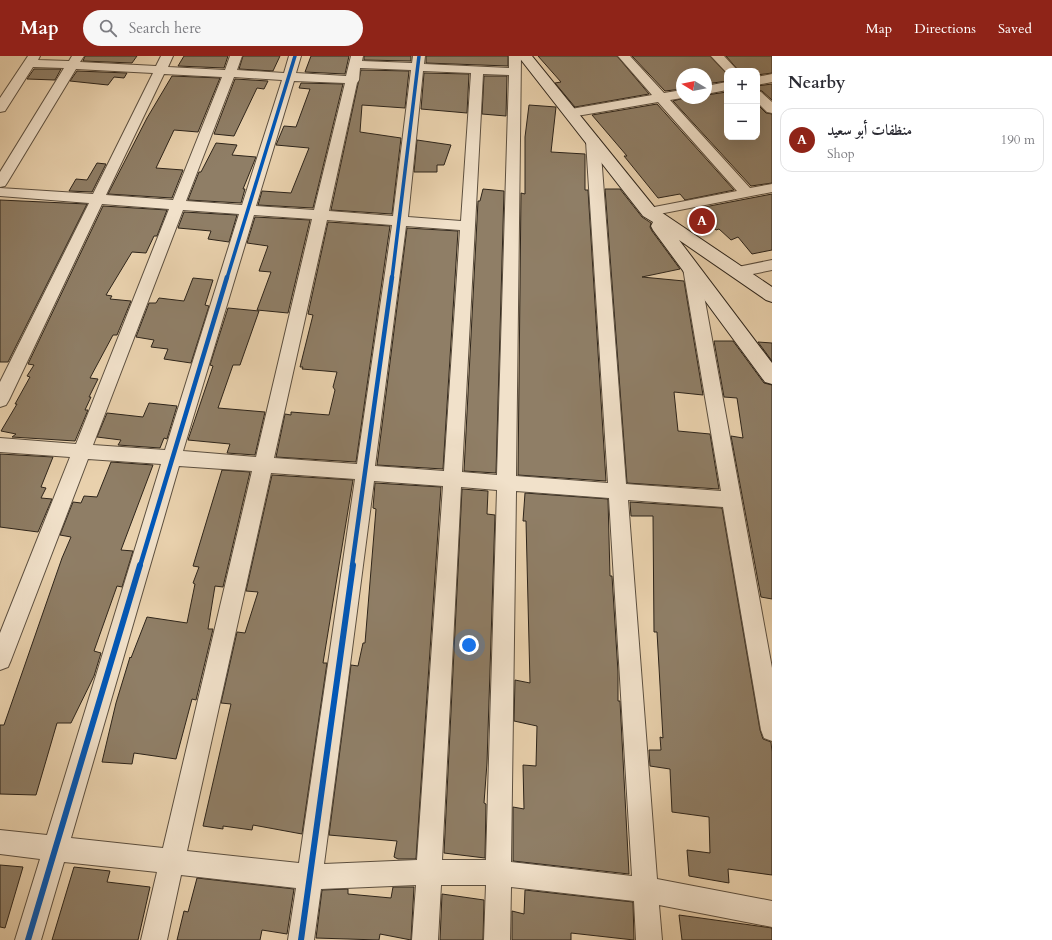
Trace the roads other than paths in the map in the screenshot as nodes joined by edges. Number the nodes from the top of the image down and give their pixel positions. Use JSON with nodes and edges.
{"nodes":[{"id":1,"x":167,"y":56,"type":"edge"},
{"id":2,"x":236,"y":56,"type":"edge"},
{"id":3,"x":295,"y":56,"type":"edge"},
{"id":4,"x":525,"y":56,"type":"edge"},
{"id":5,"x":624,"y":56,"type":"edge"},
{"id":6,"x":716,"y":56,"type":"edge"},
{"id":7,"x":32,"y":60,"type":"edge"},
{"id":8,"x":76,"y":60,"type":"edge"},
{"id":9,"x":419,"y":62,"type":"edge"},
{"id":10,"x":515,"y":64,"type":"edge"},
{"id":11,"x":355,"y":67,"type":"edge"},
{"id":12,"x":729,"y":68,"type":"edge"},
{"id":13,"x":161,"y":70,"type":"junction"},
{"id":14,"x":477,"y":70,"type":"junction"},
{"id":15,"x":229,"y":73,"type":"junction"},
{"id":16,"x":289,"y":76,"type":"junction"},
{"id":17,"x":772,"y":78,"type":"edge"},
{"id":18,"x":760,"y":80,"type":"edge"},
{"id":19,"x":724,"y":87,"type":"edge"},
{"id":20,"x":712,"y":89,"type":"edge"},
{"id":21,"x":676,"y":95,"type":"edge"},
{"id":22,"x":662,"y":97,"type":"junction"},
{"id":23,"x":760,"y":98,"type":"edge"},
{"id":24,"x":0,"y":108,"type":"edge"},
{"id":25,"x":772,"y":109,"type":"edge"},
{"id":26,"x":572,"y":113,"type":"junction"},
{"id":27,"x":593,"y":141,"type":"junction"},
{"id":28,"x":0,"y":184,"type":"edge"},
{"id":29,"x":772,"y":188,"type":"edge"},
{"id":30,"x":0,"y":192,"type":"edge"},
{"id":31,"x":747,"y":193,"type":"junction"},
{"id":32,"x":98,"y":198,"type":"junction"},
{"id":33,"x":179,"y":204,"type":"junction"},
{"id":34,"x":249,"y":210,"type":"junction"},
{"id":35,"x":649,"y":212,"type":"junction"},
{"id":36,"x":321,"y":214,"type":"junction"},
{"id":37,"x":400,"y":220,"type":"junction"},
{"id":38,"x":468,"y":226,"type":"junction"},
{"id":39,"x":772,"y":264,"type":"edge"},
{"id":40,"x":691,"y":268,"type":"junction"},
{"id":41,"x":738,"y":272,"type":"junction"},
{"id":42,"x":772,"y":296,"type":"edge"},
{"id":43,"x":772,"y":377,"type":"edge"},
{"id":44,"x":0,"y":400,"type":"edge"},
{"id":45,"x":0,"y":445,"type":"edge"},
{"id":46,"x":80,"y":451,"type":"junction"},
{"id":47,"x":172,"y":458,"type":"junction"},
{"id":48,"x":264,"y":464,"type":"junction"},
{"id":49,"x":364,"y":472,"type":"junction"},
{"id":50,"x":453,"y":479,"type":"junction"},
{"id":51,"x":506,"y":483,"type":"junction"},
{"id":52,"x":618,"y":492,"type":"junction"},
{"id":53,"x":731,"y":500,"type":"junction"},
{"id":54,"x":0,"y":660,"type":"edge"},
{"id":55,"x":772,"y":730,"type":"edge"},
{"id":56,"x":0,"y":842,"type":"edge"},
{"id":57,"x":56,"y":849,"type":"junction"},
{"id":58,"x":171,"y":861,"type":"junction"},
{"id":59,"x":429,"y":872,"type":"junction"},
{"id":60,"x":498,"y":873,"type":"junction"},
{"id":61,"x":310,"y":877,"type":"junction"},
{"id":62,"x":646,"y":890,"type":"junction"},
{"id":63,"x":772,"y":914,"type":"edge"},
{"id":64,"x":28,"y":940,"type":"edge"},
{"id":65,"x":154,"y":940,"type":"edge"},
{"id":66,"x":301,"y":940,"type":"edge"},
{"id":67,"x":425,"y":940,"type":"edge"},
{"id":68,"x":497,"y":940,"type":"edge"},
{"id":69,"x":649,"y":940,"type":"edge"}],
"edges":[{"from":1,"to":13,"type":"street"},
{"from":2,"to":15,"type":"street"},
{"from":3,"to":16,"type":"street"},
{"from":4,"to":26,"type":"main road"},
{"from":5,"to":22,"type":"street"},
{"from":6,"to":12,"type":"street"},
{"from":7,"to":8,"type":"street"},
{"from":7,"to":24,"type":"street"},
{"from":8,"to":13,"type":"street"},
{"from":8,"to":28,"type":"street"},
{"from":9,"to":11,"type":"street"},
{"from":9,"to":14,"type":"street"},
{"from":9,"to":37,"type":"street"},
{"from":10,"to":14,"type":"street"},
{"from":10,"to":51,"type":"street"},
{"from":11,"to":16,"type":"street"},
{"from":11,"to":36,"type":"street"},
{"from":13,"to":15,"type":"street"},
{"from":13,"to":32,"type":"street"},
{"from":14,"to":38,"type":"street"},
{"from":15,"to":16,"type":"street"},
{"from":15,"to":33,"type":"street"},
{"from":16,"to":34,"type":"street"},
{"from":17,"to":18,"type":"street"},
{"from":19,"to":20,"type":"street"},
{"from":21,"to":22,"type":"street"},
{"from":22,"to":26,"type":"street"},
{"from":22,"to":31,"type":"street"},
{"from":23,"to":25,"type":"street"},
{"from":26,"to":27,"type":"main road"},
{"from":27,"to":35,"type":"main road"},
{"from":27,"to":52,"type":"street"},
{"from":29,"to":31,"type":"street"},
{"from":30,"to":32,"type":"street"},
{"from":31,"to":35,"type":"street"},
{"from":32,"to":33,"type":"street"},
{"from":32,"to":44,"type":"street"},
{"from":33,"to":34,"type":"street"},
{"from":33,"to":46,"type":"street"},
{"from":34,"to":36,"type":"street"},
{"from":34,"to":47,"type":"street"},
{"from":35,"to":40,"type":"main road"},
{"from":35,"to":41,"type":"main road"},
{"from":36,"to":37,"type":"street"},
{"from":36,"to":48,"type":"street"},
{"from":37,"to":38,"type":"street"},
{"from":37,"to":49,"type":"street"},
{"from":38,"to":50,"type":"street"},
{"from":39,"to":41,"type":"street"},
{"from":40,"to":43,"type":"main road"},
{"from":40,"to":53,"type":"street"},
{"from":41,"to":42,"type":"main road"},
{"from":45,"to":46,"type":"street"},
{"from":46,"to":47,"type":"street"},
{"from":46,"to":54,"type":"street"},
{"from":47,"to":48,"type":"street"},
{"from":47,"to":57,"type":"street"},
{"from":48,"to":49,"type":"street"},
{"from":48,"to":58,"type":"street"},
{"from":49,"to":50,"type":"street"},
{"from":49,"to":61,"type":"street"},
{"from":50,"to":51,"type":"street"},
{"from":50,"to":59,"type":"street"},
{"from":51,"to":52,"type":"street"},
{"from":51,"to":60,"type":"street"},
{"from":52,"to":53,"type":"street"},
{"from":52,"to":62,"type":"street"},
{"from":53,"to":55,"type":"street"},
{"from":56,"to":57,"type":"street"},
{"from":57,"to":58,"type":"street"},
{"from":57,"to":64,"type":"street"},
{"from":58,"to":61,"type":"street"},
{"from":58,"to":65,"type":"street"},
{"from":59,"to":60,"type":"street"},
{"from":59,"to":61,"type":"street"},
{"from":59,"to":67,"type":"street"},
{"from":60,"to":62,"type":"street"},
{"from":60,"to":68,"type":"street"},
{"from":61,"to":66,"type":"street"},
{"from":62,"to":63,"type":"street"},
{"from":62,"to":69,"type":"street"}]}
